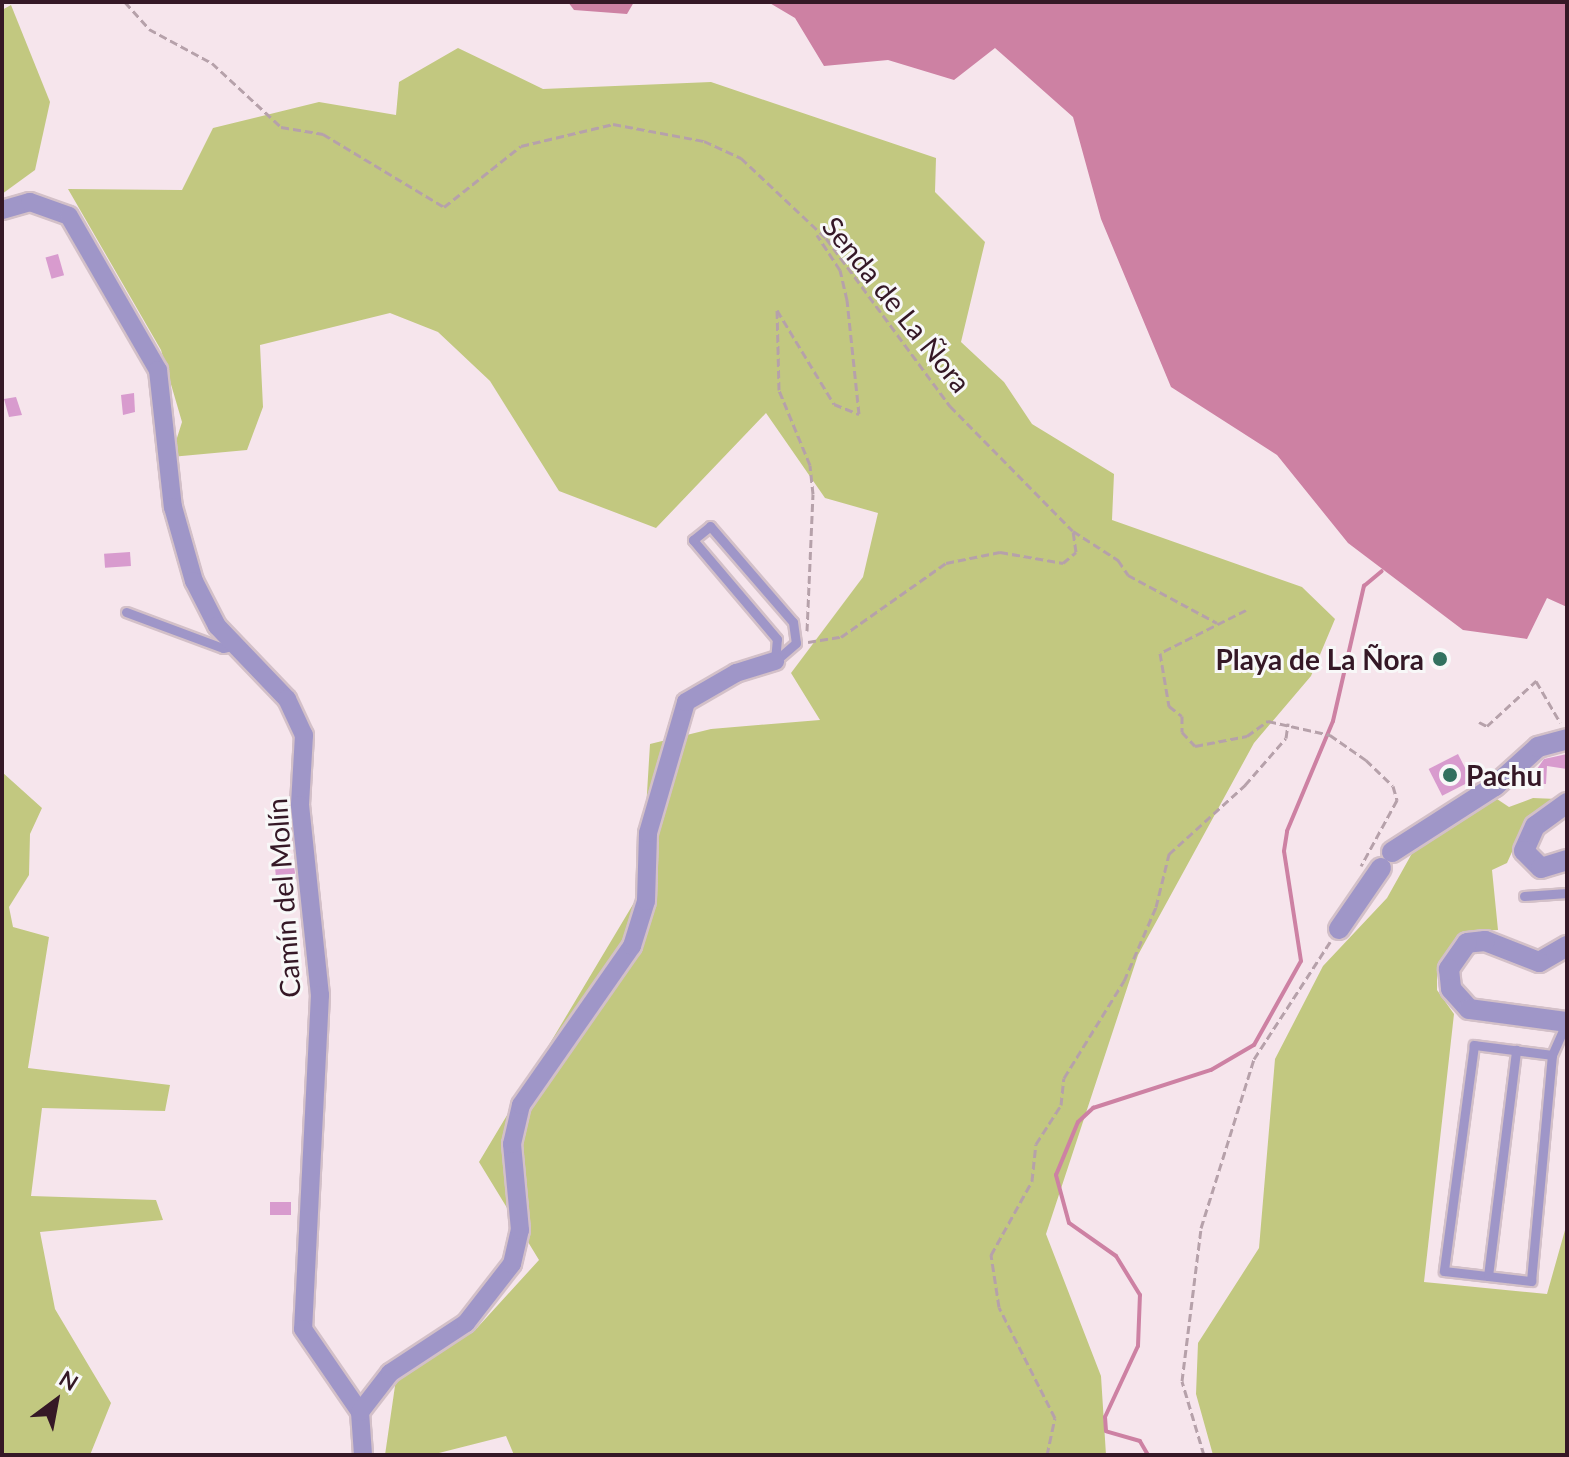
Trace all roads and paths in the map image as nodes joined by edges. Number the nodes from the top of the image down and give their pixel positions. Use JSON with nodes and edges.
{"nodes":[{"id":1,"x":125,"y":2,"type":"edge"},
{"id":2,"x":2,"y":210,"type":"edge"},
{"id":3,"x":817,"y":235,"type":"junction"},
{"id":4,"x":1073,"y":531,"type":"junction"},
{"id":5,"x":1246,"y":610,"type":"dead end"},
{"id":6,"x":126,"y":612,"type":"dead end"},
{"id":7,"x":1217,"y":623,"type":"junction"},
{"id":8,"x":796,"y":643,"type":"junction"},
{"id":9,"x":236,"y":645,"type":"junction"},
{"id":10,"x":775,"y":661,"type":"junction"},
{"id":11,"x":1479,"y":722,"type":"dead end"},
{"id":12,"x":1288,"y":723,"type":"junction"},
{"id":13,"x":1565,"y":739,"type":"edge"},
{"id":14,"x":1567,"y":803,"type":"edge"},
{"id":15,"x":1567,"y":860,"type":"edge"},
{"id":16,"x":1567,"y":893,"type":"edge"},
{"id":17,"x":1524,"y":896,"type":"dead end"},
{"id":18,"x":1360,"y":898,"type":"junction"},
{"id":19,"x":1339,"y":929,"type":"joint"},
{"id":20,"x":1567,"y":946,"type":"edge"},
{"id":21,"x":1567,"y":1022,"type":"edge"},
{"id":22,"x":1516,"y":1050,"type":"junction"},
{"id":23,"x":1552,"y":1055,"type":"junction"},
{"id":24,"x":1488,"y":1276,"type":"junction"},
{"id":25,"x":360,"y":1412,"type":"junction"},
{"id":26,"x":363,"y":1455,"type":"edge"},
{"id":27,"x":1047,"y":1455,"type":"edge"},
{"id":28,"x":1204,"y":1455,"type":"edge"}],
"edges":[{"from":1,"to":3,"type":"path","name":"Senda de La Ñora"},
{"from":2,"to":9,"type":"street","name":"Camín del Molín"},
{"from":3,"to":4,"type":"path","name":"Senda de La Ñora"},
{"from":3,"to":8,"type":"path"},
{"from":4,"to":7,"type":"path","name":"Senda de La Ñora"},
{"from":4,"to":8,"type":"path"},
{"from":5,"to":7,"type":"path"},
{"from":6,"to":9,"type":"lane"},
{"from":7,"to":12,"type":"path"},
{"from":8,"to":10,"type":"lane"},
{"from":8,"to":10,"type":"lane"},
{"from":9,"to":25,"type":"street","name":"Camín del Molín"},
{"from":10,"to":25,"type":"street"},
{"from":11,"to":13,"type":"path"},
{"from":12,"to":18,"type":"path"},
{"from":12,"to":27,"type":"path"},
{"from":13,"to":18,"type":"street"},
{"from":14,"to":15,"type":"street"},
{"from":16,"to":17,"type":"lane"},
{"from":18,"to":19,"type":"street"},
{"from":19,"to":28,"type":"path"},
{"from":20,"to":21,"type":"street"},
{"from":21,"to":23,"type":"lane"},
{"from":22,"to":23,"type":"lane"},
{"from":22,"to":24,"type":"lane"},
{"from":22,"to":24,"type":"lane"},
{"from":23,"to":24,"type":"lane"},
{"from":25,"to":26,"type":"street"}]}
